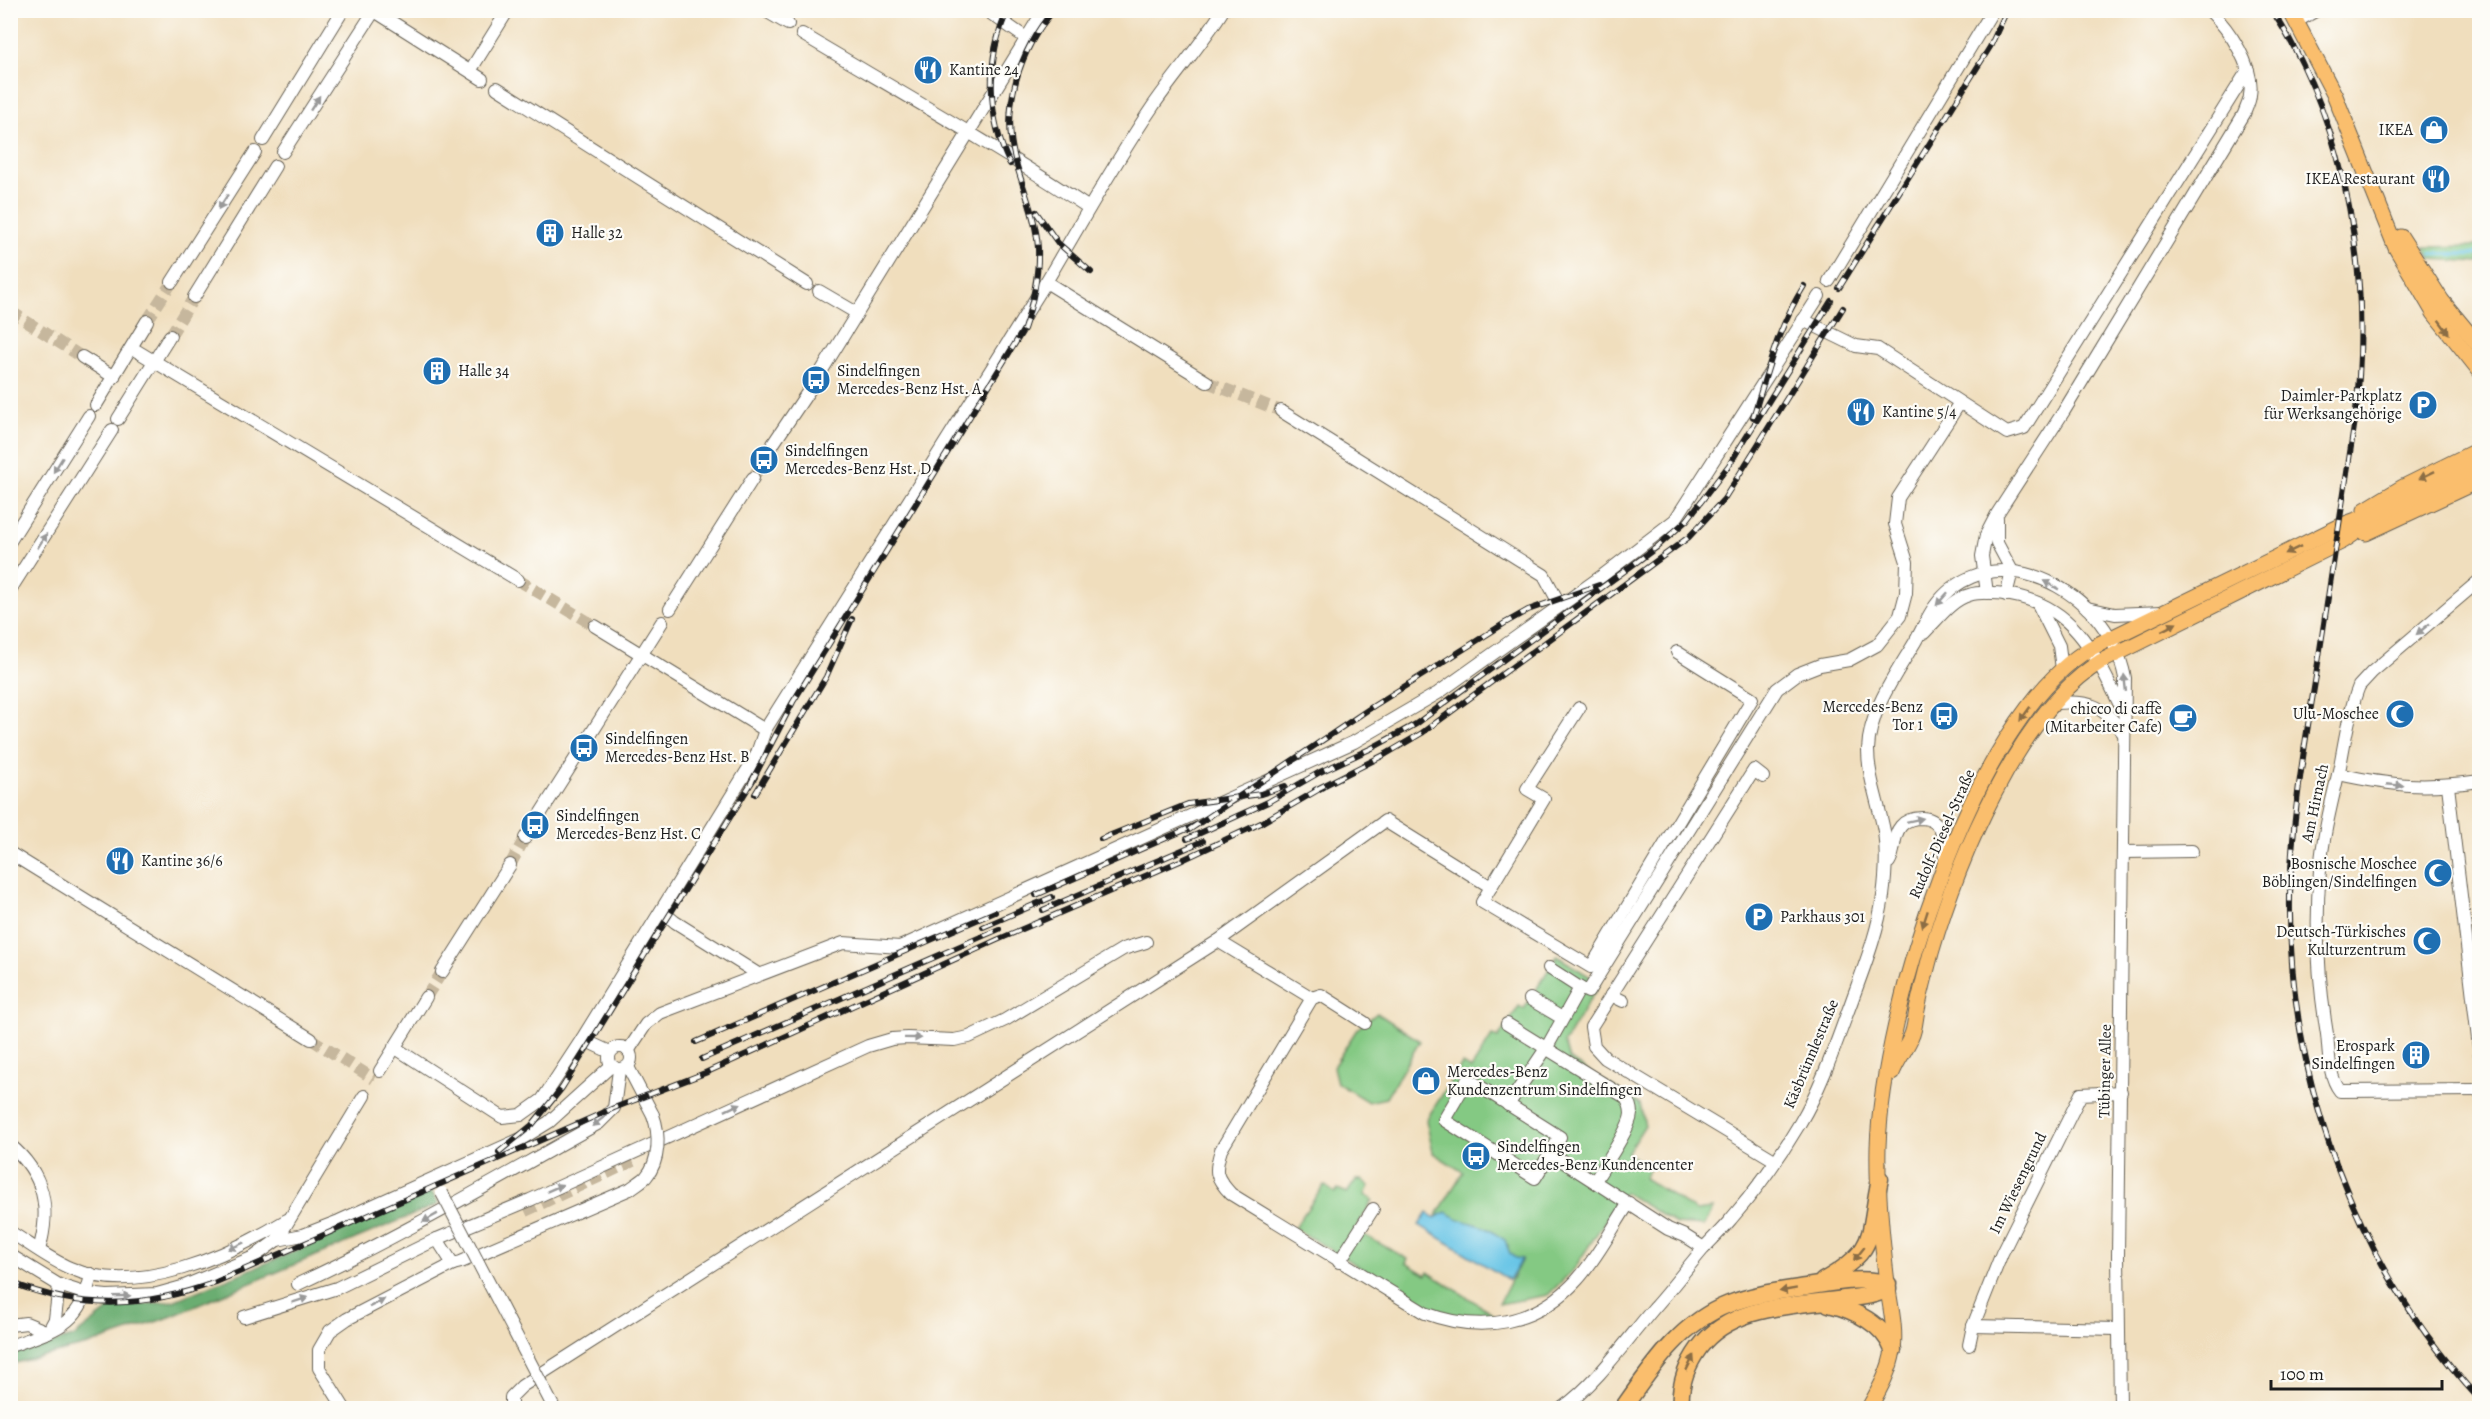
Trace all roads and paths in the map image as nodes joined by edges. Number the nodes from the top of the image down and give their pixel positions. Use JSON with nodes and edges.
{"nodes":[{"id":1,"x":343,"y":10,"type":"edge"},
{"id":2,"x":508,"y":10,"type":"edge"},
{"id":3,"x":764,"y":10,"type":"edge"},
{"id":4,"x":986,"y":10,"type":"edge"},
{"id":5,"x":1044,"y":10,"type":"edge"},
{"id":6,"x":1223,"y":10,"type":"edge"},
{"id":7,"x":1993,"y":10,"type":"edge"},
{"id":8,"x":2209,"y":10,"type":"edge"},
{"id":9,"x":2317,"y":10,"type":"edge"},
{"id":10,"x":373,"y":11,"type":"edge"},
{"id":11,"x":2293,"y":16,"type":"edge"},
{"id":12,"x":786,"y":19,"type":"edge"},
{"id":13,"x":802,"y":33,"type":"dead end"},
{"id":14,"x":1026,"y":38,"type":"junction"},
{"id":15,"x":2248,"y":70,"type":"junction"},
{"id":16,"x":470,"y":71,"type":"junction"},
{"id":17,"x":482,"y":79,"type":"dead end"},
{"id":18,"x":497,"y":88,"type":"dead end"},
{"id":19,"x":966,"y":133,"type":"junction"},
{"id":20,"x":263,"y":140,"type":"dead end"},
{"id":21,"x":255,"y":152,"type":"dead end"},
{"id":22,"x":283,"y":152,"type":"dead end"},
{"id":23,"x":275,"y":166,"type":"dead end"},
{"id":24,"x":2378,"y":202,"type":"junction"},
{"id":25,"x":1089,"y":208,"type":"junction"},
{"id":26,"x":1829,"y":281,"type":"dead end"},
{"id":27,"x":172,"y":282,"type":"tunnel mouth"},
{"id":28,"x":1046,"y":282,"type":"junction"},
{"id":29,"x":807,"y":284,"type":"dead end"},
{"id":30,"x":819,"y":291,"type":"dead end"},
{"id":31,"x":1820,"y":296,"type":"dead end"},
{"id":32,"x":194,"y":297,"type":"tunnel mouth"},
{"id":33,"x":855,"y":312,"type":"junction"},
{"id":34,"x":1803,"y":320,"type":"junction"},
{"id":35,"x":147,"y":321,"type":"tunnel mouth"},
{"id":36,"x":170,"y":336,"type":"tunnel mouth"},
{"id":37,"x":2480,"y":347,"type":"edge"},
{"id":38,"x":132,"y":348,"type":"junction"},
{"id":39,"x":82,"y":357,"type":"tunnel mouth"},
{"id":40,"x":154,"y":362,"type":"junction"},
{"id":41,"x":2480,"y":371,"type":"edge"},
{"id":42,"x":114,"y":377,"type":"junction"},
{"id":43,"x":1207,"y":382,"type":"tunnel mouth"},
{"id":44,"x":1959,"y":404,"type":"junction"},
{"id":45,"x":96,"y":405,"type":"dead end"},
{"id":46,"x":1281,"y":411,"type":"tunnel mouth"},
{"id":47,"x":89,"y":416,"type":"dead end"},
{"id":48,"x":773,"y":444,"type":"tunnel mouth"},
{"id":49,"x":2480,"y":449,"type":"edge"},
{"id":50,"x":2480,"y":464,"type":"edge"},
{"id":51,"x":753,"y":478,"type":"tunnel mouth"},
{"id":52,"x":2480,"y":480,"type":"edge"},
{"id":53,"x":2395,"y":506,"type":"junction"},
{"id":54,"x":1997,"y":514,"type":"junction"},
{"id":55,"x":2345,"y":524,"type":"junction"},
{"id":56,"x":10,"y":541,"type":"edge"},
{"id":57,"x":2343,"y":542,"type":"junction"},
{"id":58,"x":1984,"y":571,"type":"junction"},
{"id":59,"x":2012,"y":571,"type":"junction"},
{"id":60,"x":518,"y":580,"type":"tunnel mouth"},
{"id":61,"x":2480,"y":580,"type":"edge"},
{"id":62,"x":10,"y":590,"type":"edge"},
{"id":63,"x":1988,"y":593,"type":"junction"},
{"id":64,"x":2006,"y":595,"type":"junction"},
{"id":65,"x":2038,"y":603,"type":"junction"},
{"id":66,"x":1560,"y":605,"type":"junction"},
{"id":67,"x":2086,"y":608,"type":"junction"},
{"id":68,"x":670,"y":609,"type":"dead end"},
{"id":69,"x":2166,"y":612,"type":"junction"},
{"id":70,"x":662,"y":622,"type":"dead end"},
{"id":71,"x":595,"y":626,"type":"tunnel mouth"},
{"id":72,"x":2109,"y":639,"type":"junction"},
{"id":73,"x":1915,"y":642,"type":"junction"},
{"id":74,"x":2091,"y":648,"type":"junction"},
{"id":75,"x":641,"y":652,"type":"junction"},
{"id":76,"x":1677,"y":652,"type":"dead end"},
{"id":77,"x":2117,"y":653,"type":"junction"},
{"id":78,"x":2100,"y":662,"type":"junction"},
{"id":79,"x":2062,"y":669,"type":"junction"},
{"id":80,"x":2053,"y":703,"type":"junction"},
{"id":81,"x":1579,"y":708,"type":"dead end"},
{"id":82,"x":2125,"y":714,"type":"junction"},
{"id":83,"x":765,"y":730,"type":"junction"},
{"id":84,"x":2124,"y":734,"type":"junction"},
{"id":85,"x":2338,"y":774,"type":"junction"},
{"id":86,"x":1763,"y":777,"type":"dead end"},
{"id":87,"x":2480,"y":781,"type":"edge"},
{"id":88,"x":2448,"y":786,"type":"junction"},
{"id":89,"x":525,"y":838,"type":"tunnel mouth"},
{"id":90,"x":2192,"y":851,"type":"dead end"},
{"id":91,"x":2125,"y":852,"type":"junction"},
{"id":92,"x":10,"y":853,"type":"edge"},
{"id":93,"x":1946,"y":864,"type":"junction"},
{"id":94,"x":510,"y":865,"type":"tunnel mouth"},
{"id":95,"x":1887,"y":865,"type":"junction"},
{"id":96,"x":1491,"y":887,"type":"junction"},
{"id":97,"x":662,"y":911,"type":"junction"},
{"id":98,"x":1218,"y":940,"type":"junction"},
{"id":99,"x":1146,"y":942,"type":"dead end"},
{"id":100,"x":1549,"y":968,"type":"dead end"},
{"id":101,"x":442,"y":972,"type":"tunnel mouth"},
{"id":102,"x":758,"y":974,"type":"junction"},
{"id":103,"x":1580,"y":988,"type":"junction"},
{"id":104,"x":1611,"y":995,"type":"junction"},
{"id":105,"x":426,"y":997,"type":"tunnel mouth"},
{"id":106,"x":1312,"y":998,"type":"junction"},
{"id":107,"x":1530,"y":999,"type":"dead end"},
{"id":108,"x":1623,"y":1001,"type":"dead end"},
{"id":109,"x":1562,"y":1018,"type":"junction"},
{"id":110,"x":1365,"y":1023,"type":"dead end"},
{"id":111,"x":1507,"y":1024,"type":"dead end"},
{"id":112,"x":311,"y":1039,"type":"tunnel mouth"},
{"id":113,"x":582,"y":1039,"type":"junction"},
{"id":114,"x":394,"y":1047,"type":"junction"},
{"id":115,"x":1547,"y":1047,"type":"junction"},
{"id":116,"x":628,"y":1051,"type":"junction"},
{"id":117,"x":610,"y":1052,"type":"junction"},
{"id":118,"x":2480,"y":1056,"type":"edge"},
{"id":119,"x":619,"y":1067,"type":"junction"},
{"id":120,"x":380,"y":1071,"type":"dead end"},
{"id":121,"x":2480,"y":1090,"type":"edge"},
{"id":122,"x":2121,"y":1092,"type":"junction"},
{"id":123,"x":1885,"y":1094,"type":"junction"},
{"id":124,"x":364,"y":1096,"type":"dead end"},
{"id":125,"x":1508,"y":1105,"type":"junction"},
{"id":126,"x":10,"y":1145,"type":"edge"},
{"id":127,"x":1550,"y":1153,"type":"junction"},
{"id":128,"x":1776,"y":1161,"type":"junction"},
{"id":129,"x":435,"y":1179,"type":"junction"},
{"id":130,"x":1880,"y":1179,"type":"junction"},
{"id":131,"x":1595,"y":1181,"type":"junction"},
{"id":132,"x":1629,"y":1203,"type":"junction"},
{"id":133,"x":1373,"y":1209,"type":"dead end"},
{"id":134,"x":525,"y":1211,"type":"tunnel mouth"},
{"id":135,"x":288,"y":1219,"type":"junction"},
{"id":136,"x":476,"y":1223,"type":"junction"},
{"id":137,"x":10,"y":1232,"type":"edge"},
{"id":138,"x":437,"y":1239,"type":"junction"},
{"id":139,"x":277,"y":1240,"type":"junction"},
{"id":140,"x":1704,"y":1248,"type":"junction"},
{"id":141,"x":39,"y":1250,"type":"junction"},
{"id":142,"x":10,"y":1255,"type":"edge"},
{"id":143,"x":1339,"y":1262,"type":"junction"},
{"id":144,"x":453,"y":1264,"type":"junction"},
{"id":145,"x":91,"y":1274,"type":"junction"},
{"id":146,"x":298,"y":1284,"type":"dead end"},
{"id":147,"x":59,"y":1285,"type":"junction"},
{"id":148,"x":1816,"y":1286,"type":"junction"},
{"id":149,"x":1888,"y":1286,"type":"junction"},
{"id":150,"x":87,"y":1294,"type":"junction"},
{"id":151,"x":1823,"y":1302,"type":"junction"},
{"id":152,"x":244,"y":1317,"type":"dead end"},
{"id":153,"x":10,"y":1325,"type":"edge"},
{"id":154,"x":1973,"y":1326,"type":"junction"},
{"id":155,"x":2118,"y":1329,"type":"junction"},
{"id":156,"x":48,"y":1332,"type":"junction"},
{"id":157,"x":1969,"y":1345,"type":"dead end"},
{"id":158,"x":10,"y":1346,"type":"edge"},
{"id":159,"x":1893,"y":1350,"type":"junction"},
{"id":160,"x":344,"y":1408,"type":"edge"},
{"id":161,"x":511,"y":1408,"type":"edge"},
{"id":162,"x":554,"y":1408,"type":"edge"},
{"id":163,"x":1562,"y":1408,"type":"edge"},
{"id":164,"x":1623,"y":1408,"type":"edge"},
{"id":165,"x":1681,"y":1408,"type":"edge"},
{"id":166,"x":1869,"y":1408,"type":"edge"},
{"id":167,"x":2120,"y":1408,"type":"edge"}],
"edges":[{"from":1,"to":20,"type":"street"},
{"from":2,"to":16,"type":"street"},
{"from":3,"to":12,"type":"street"},
{"from":4,"to":14,"type":"street"},
{"from":5,"to":14,"type":"street"},
{"from":6,"to":25,"type":"street"},
{"from":7,"to":26,"type":"street"},
{"from":8,"to":15,"type":"street"},
{"from":9,"to":11,"type":"street"},
{"from":10,"to":16,"type":"street"},
{"from":22,"to":10,"type":"street","one_way":true},
{"from":11,"to":24,"type":"main road"},
{"from":13,"to":19,"type":"street"},
{"from":14,"to":19,"type":"street"},
{"from":15,"to":44,"type":"street"},
{"from":15,"to":54,"type":"street"},
{"from":16,"to":17,"type":"street"},
{"from":18,"to":29,"type":"street"},
{"from":19,"to":25,"type":"street"},
{"from":19,"to":33,"type":"street"},
{"from":21,"to":27,"type":"street","one_way":true},
{"from":23,"to":32,"type":"street"},
{"from":24,"to":37,"type":"main road"},
{"from":24,"to":41,"type":"main road","one_way":true},
{"from":25,"to":28,"type":"street"},
{"from":28,"to":43,"type":"street"},
{"from":28,"to":83,"type":"street"},
{"from":30,"to":33,"type":"street"},
{"from":31,"to":34,"type":"street"},
{"from":33,"to":48,"type":"street"},
{"from":34,"to":44,"type":"street"},
{"from":34,"to":66,"type":"street"},
{"from":35,"to":38,"type":"street"},
{"from":36,"to":40,"type":"street"},
{"from":38,"to":40,"type":"street"},
{"from":38,"to":42,"type":"street"},
{"from":39,"to":42,"type":"street"},
{"from":40,"to":60,"type":"street"},
{"from":62,"to":40,"type":"street","one_way":true},
{"from":42,"to":45,"type":"street"},
{"from":44,"to":103,"type":"street"},
{"from":46,"to":66,"type":"street"},
{"from":47,"to":56,"type":"street","one_way":true},
{"from":49,"to":55,"type":"main road","name":"Rudolf-Diesel-Straße","one_way":true},
{"from":50,"to":53,"type":"main road","name":"Rudolf-Diesel-Straße"},
{"from":51,"to":68,"type":"street"},
{"from":52,"to":57,"type":"main road"},
{"from":53,"to":55,"type":"main road","name":"Rudolf-Diesel-Straße"},
{"from":53,"to":57,"type":"main road","name":"Rudolf-Diesel-Straße"},
{"from":54,"to":58,"type":"street"},
{"from":54,"to":59,"type":"street"},
{"from":55,"to":69,"type":"main road","name":"Rudolf-Diesel-Straße","one_way":true},
{"from":77,"to":57,"type":"main road","name":"Rudolf-Diesel-Straße","one_way":true},
{"from":58,"to":59,"type":"street","name":"Käsbrünnlestraße"},
{"from":58,"to":63,"type":"street"},
{"from":58,"to":73,"type":"street","name":"Käsbrünnlestraße","one_way":true},
{"from":59,"to":64,"type":"street"},
{"from":67,"to":59,"type":"street","name":"Käsbrünnlestraße","one_way":true},
{"from":61,"to":85,"type":"street","name":"Am Hirnach","one_way":true},
{"from":63,"to":64,"type":"street","name":"Käsbrünnlestraße"},
{"from":63,"to":73,"type":"street","name":"Käsbrünnlestraße"},
{"from":64,"to":65,"type":"street","name":"Käsbrünnlestraße"},
{"from":65,"to":74,"type":"street","name":"Käsbrünnlestraße"},
{"from":65,"to":79,"type":"street"},
{"from":66,"to":102,"type":"street"},
{"from":67,"to":69,"type":"street","name":"Käsbrünnlestraße"},
{"from":67,"to":72,"type":"street","name":"Käsbrünnlestraße"},
{"from":69,"to":72,"type":"main road","name":"Rudolf-Diesel-Straße"},
{"from":70,"to":75,"type":"street"},
{"from":71,"to":75,"type":"street"},
{"from":72,"to":74,"type":"main road","name":"Rudolf-Diesel-Straße"},
{"from":72,"to":77,"type":"street","name":"Käsbrünnlestraße"},
{"from":73,"to":95,"type":"street","name":"Käsbrünnlestraße"},
{"from":74,"to":78,"type":"street","name":"Käsbrünnlestraße"},
{"from":74,"to":79,"type":"main road","name":"Rudolf-Diesel-Straße"},
{"from":75,"to":83,"type":"street"},
{"from":75,"to":89,"type":"street"},
{"from":76,"to":96,"type":"street"},
{"from":77,"to":78,"type":"main road","name":"Rudolf-Diesel-Straße"},
{"from":82,"to":77,"type":"street","name":"Tübinger Allee","one_way":true},
{"from":78,"to":80,"type":"main road","name":"Rudolf-Diesel-Straße"},
{"from":78,"to":82,"type":"street","name":"Käsbrünnlestraße"},
{"from":79,"to":93,"type":"main road","name":"Rudolf-Diesel-Straße","one_way":true},
{"from":80,"to":84,"type":"street"},
{"from":80,"to":123,"type":"main road","name":"Rudolf-Diesel-Straße"},
{"from":81,"to":96,"type":"street"},
{"from":82,"to":84,"type":"street","name":"Tübinger Allee"},
{"from":83,"to":97,"type":"street"},
{"from":84,"to":91,"type":"street","name":"Tübinger Allee"},
{"from":85,"to":88,"type":"street","one_way":true},
{"from":85,"to":121,"type":"street","name":"Am Hirnach"},
{"from":86,"to":104,"type":"street"},
{"from":87,"to":88,"type":"street"},
{"from":88,"to":118,"type":"street"},
{"from":90,"to":91,"type":"street"},
{"from":91,"to":122,"type":"street","name":"Tübinger Allee"},
{"from":92,"to":112,"type":"street"},
{"from":95,"to":93,"type":"street","one_way":true},
{"from":93,"to":123,"type":"main road","name":"Rudolf-Diesel-Straße","one_way":true},
{"from":94,"to":101,"type":"street"},
{"from":95,"to":128,"type":"street","name":"Käsbrünnlestraße"},
{"from":96,"to":98,"type":"street"},
{"from":97,"to":102,"type":"street"},
{"from":97,"to":113,"type":"street"},
{"from":98,"to":106,"type":"street"},
{"from":98,"to":161,"type":"street"},
{"from":136,"to":99,"type":"street","one_way":true},
{"from":100,"to":103,"type":"street"},
{"from":102,"to":116,"type":"street"},
{"from":103,"to":109,"type":"street"},
{"from":104,"to":108,"type":"street"},
{"from":104,"to":128,"type":"street"},
{"from":105,"to":114,"type":"street"},
{"from":106,"to":110,"type":"street"},
{"from":106,"to":143,"type":"street"},
{"from":107,"to":109,"type":"street"},
{"from":109,"to":115,"type":"street"},
{"from":111,"to":115,"type":"street"},
{"from":113,"to":114,"type":"street"},
{"from":113,"to":117,"type":"street"},
{"from":114,"to":120,"type":"street"},
{"from":115,"to":125,"type":"street"},
{"from":115,"to":131,"type":"street"},
{"from":116,"to":117,"type":"street"},
{"from":116,"to":119,"type":"street"},
{"from":117,"to":119,"type":"street"},
{"from":119,"to":129,"type":"street"},
{"from":119,"to":144,"type":"street","bridge":true},
{"from":119,"to":146,"type":"street","one_way":true},
{"from":122,"to":154,"type":"street","name":"Im Wiesengrund"},
{"from":122,"to":155,"type":"street","name":"Tübinger Allee"},
{"from":123,"to":130,"type":"main road","name":"Rudolf-Diesel-Straße"},
{"from":124,"to":135,"type":"street"},
{"from":125,"to":127,"type":"street"},
{"from":125,"to":127,"type":"street"},
{"from":126,"to":141,"type":"street"},
{"from":127,"to":131,"type":"street"},
{"from":128,"to":140,"type":"street","name":"Käsbrünnlestraße"},
{"from":129,"to":139,"type":"street"},
{"from":129,"to":162,"type":"street","bridge":true},
{"from":130,"to":148,"type":"highway","one_way":true},
{"from":130,"to":149,"type":"main road","name":"Rudolf-Diesel-Straße"},
{"from":131,"to":132,"type":"street"},
{"from":132,"to":140,"type":"street"},
{"from":132,"to":143,"type":"street"},
{"from":133,"to":143,"type":"street"},
{"from":134,"to":136,"type":"street"},
{"from":135,"to":139,"type":"street"},
{"from":135,"to":145,"type":"street","one_way":true},
{"from":136,"to":138,"type":"street"},
{"from":137,"to":141,"type":"street"},
{"from":138,"to":144,"type":"street"},
{"from":152,"to":138,"type":"street","one_way":true},
{"from":150,"to":139,"type":"street","one_way":true},
{"from":140,"to":163,"type":"street","name":"Käsbrünnlestraße"},
{"from":141,"to":145,"type":"street"},
{"from":142,"to":147,"type":"street"},
{"from":160,"to":144,"type":"street","one_way":true},
{"from":145,"to":150,"type":"street"},
{"from":147,"to":150,"type":"street"},
{"from":147,"to":156,"type":"street"},
{"from":148,"to":149,"type":"highway"},
{"from":148,"to":164,"type":"highway","one_way":true},
{"from":149,"to":151,"type":"highway"},
{"from":149,"to":159,"type":"main road","name":"Rudolf-Diesel-Straße"},
{"from":150,"to":156,"type":"street"},
{"from":151,"to":159,"type":"highway"},
{"from":165,"to":151,"type":"highway","one_way":true},
{"from":153,"to":156,"type":"street"},
{"from":154,"to":155,"type":"street"},
{"from":154,"to":157,"type":"street","name":"Im Wiesengrund"},
{"from":155,"to":167,"type":"street","name":"Tübinger Allee"},
{"from":156,"to":158,"type":"street"},
{"from":159,"to":166,"type":"main road","name":"Rudolf-Diesel-Straße"}]}
